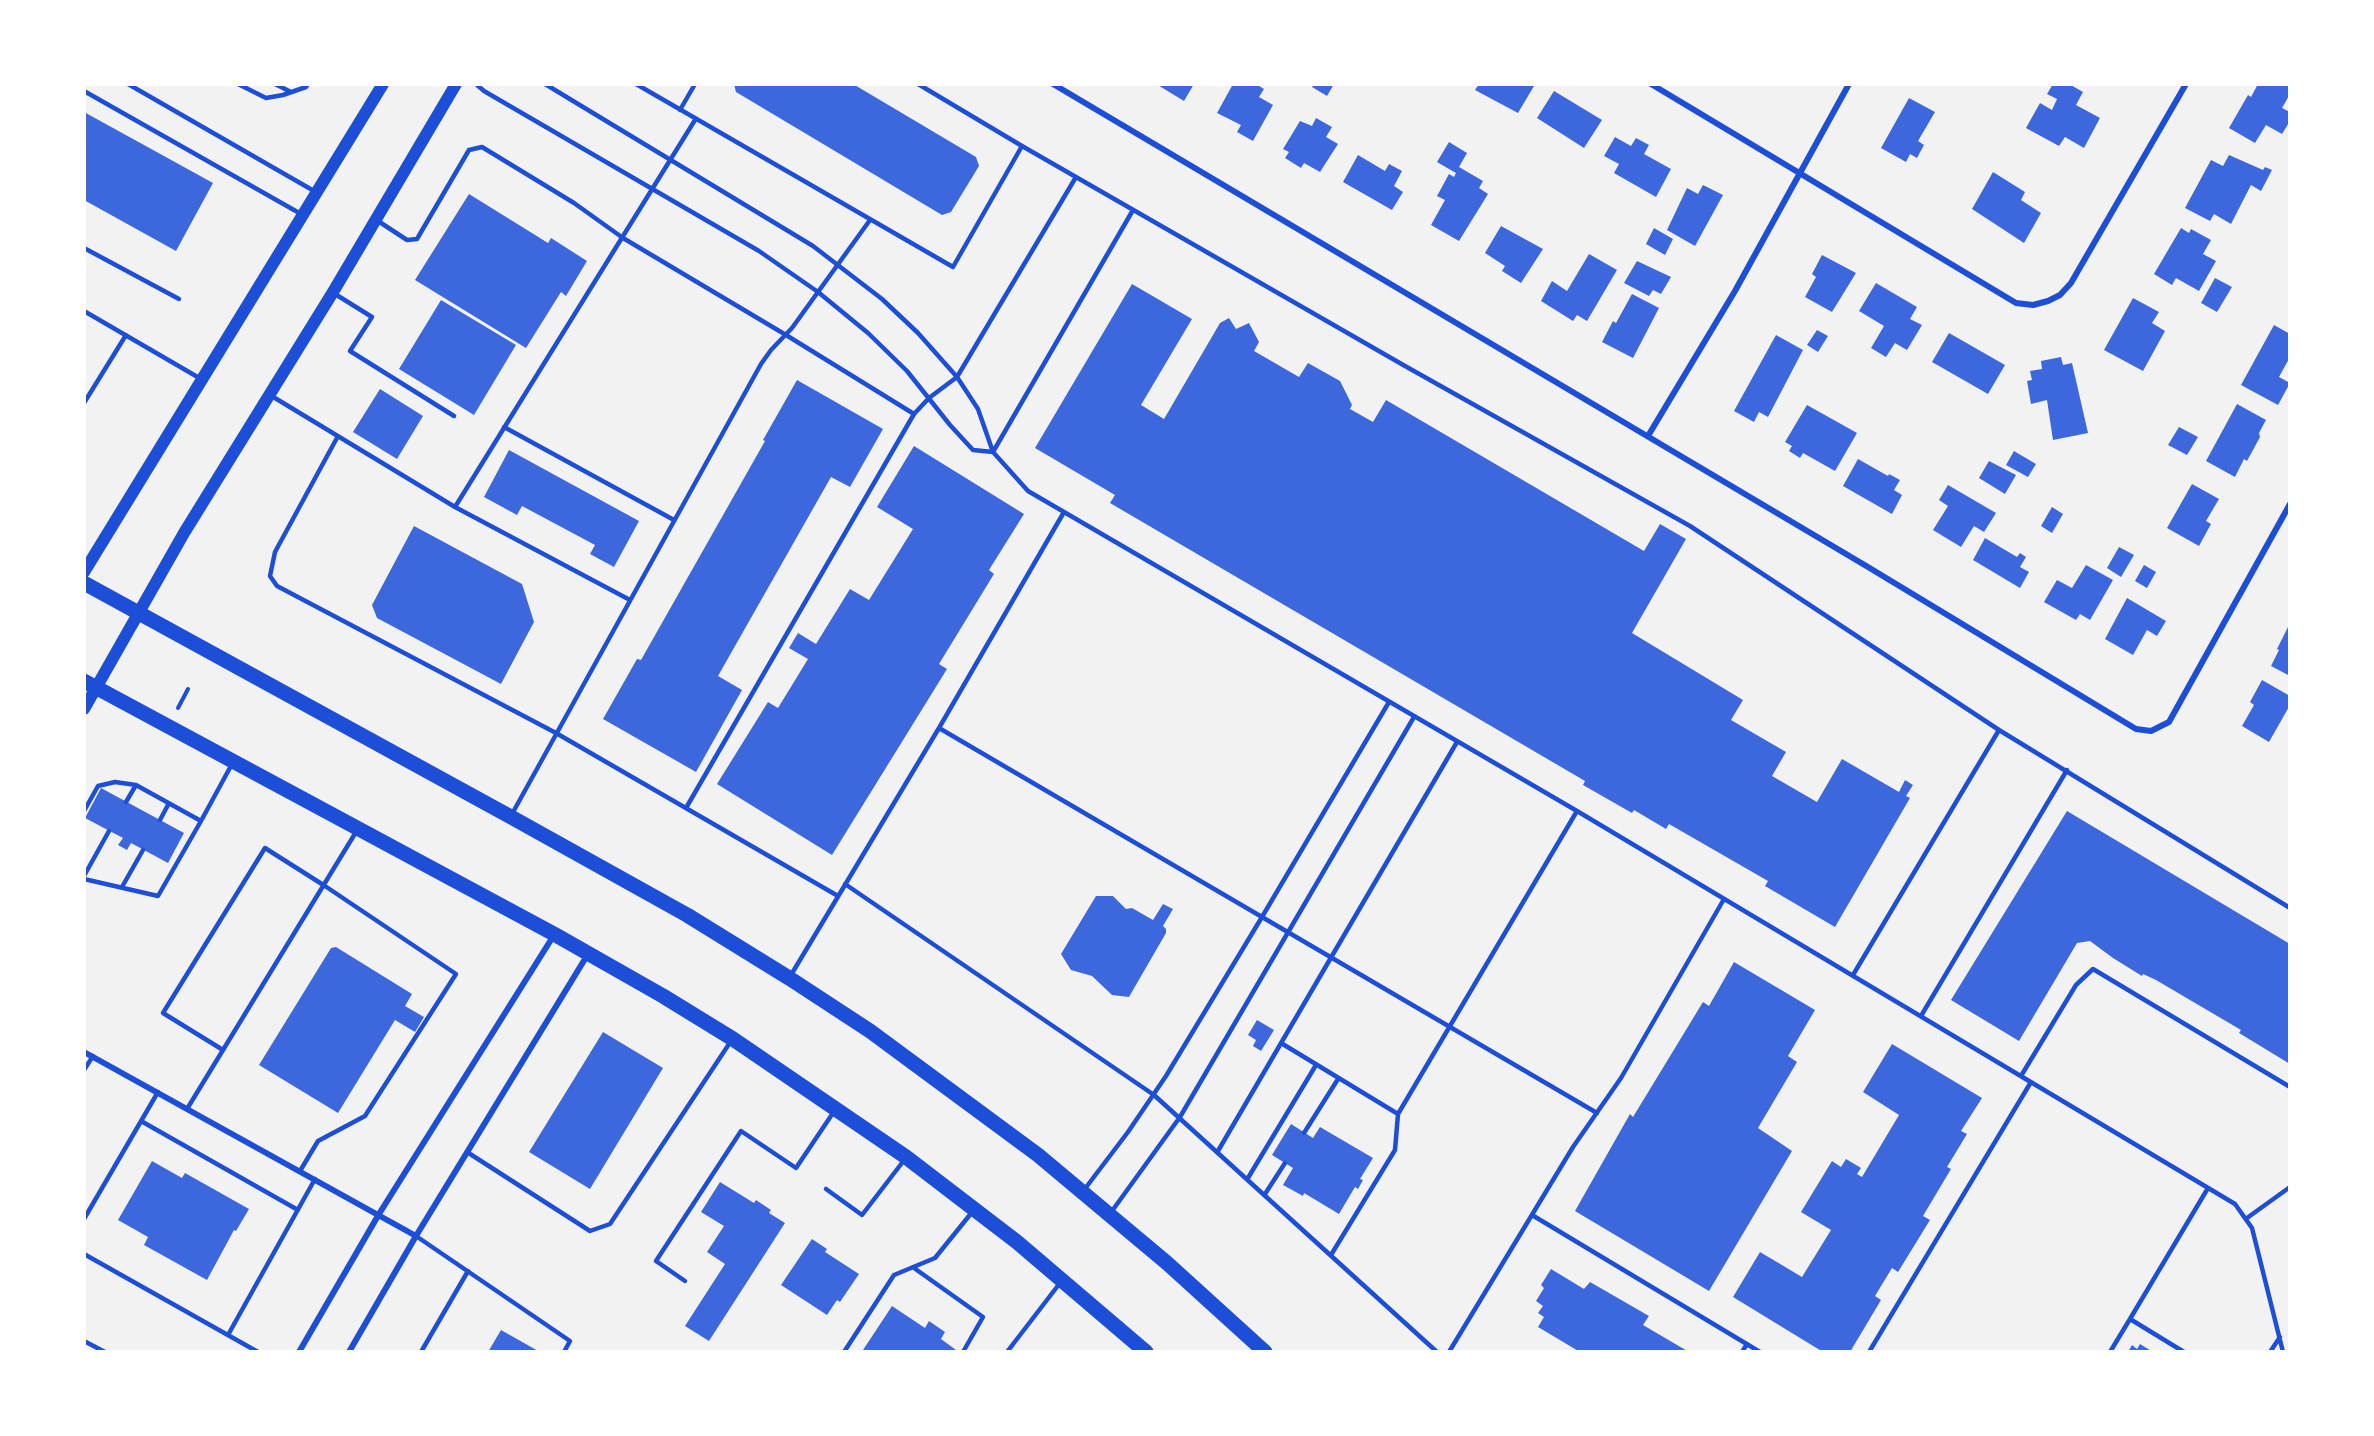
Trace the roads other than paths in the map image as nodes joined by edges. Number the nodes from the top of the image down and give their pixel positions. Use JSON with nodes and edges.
{"nodes":[{"id":1,"x":128,"y":84,"type":"edge"},
{"id":2,"x":238,"y":84,"type":"edge"},
{"id":3,"x":275,"y":84,"type":"edge"},
{"id":4,"x":308,"y":84,"type":"edge"},
{"id":5,"x":383,"y":84,"type":"edge"},
{"id":6,"x":456,"y":84,"type":"edge"},
{"id":7,"x":476,"y":84,"type":"edge"},
{"id":8,"x":545,"y":84,"type":"edge"},
{"id":9,"x":636,"y":84,"type":"edge"},
{"id":10,"x":695,"y":84,"type":"edge"},
{"id":11,"x":918,"y":84,"type":"edge"},
{"id":12,"x":1053,"y":84,"type":"edge"},
{"id":13,"x":1651,"y":84,"type":"edge"},
{"id":14,"x":1849,"y":84,"type":"edge"},
{"id":15,"x":2186,"y":84,"type":"edge"},
{"id":16,"x":84,"y":91,"type":"edge"},
{"id":17,"x":291,"y":92,"type":"junction"},
{"id":18,"x":680,"y":110,"type":"junction"},
{"id":19,"x":695,"y":120,"type":"junction"},
{"id":20,"x":1022,"y":147,"type":"junction"},
{"id":21,"x":671,"y":160,"type":"junction"},
{"id":22,"x":1800,"y":173,"type":"junction"},
{"id":23,"x":1076,"y":177,"type":"junction"},
{"id":24,"x":652,"y":190,"type":"junction"},
{"id":25,"x":317,"y":193,"type":"junction"},
{"id":26,"x":1133,"y":210,"type":"junction"},
{"id":27,"x":303,"y":215,"type":"junction"},
{"id":28,"x":375,"y":220,"type":"junction"},
{"id":29,"x":870,"y":220,"type":"junction"},
{"id":30,"x":623,"y":238,"type":"junction"},
{"id":31,"x":84,"y":248,"type":"edge"},
{"id":32,"x":838,"y":263,"type":"junction"},
{"id":33,"x":333,"y":292,"type":"junction"},
{"id":34,"x":818,"y":292,"type":"junction"},
{"id":35,"x":179,"y":299,"type":"dead end"},
{"id":36,"x":84,"y":311,"type":"edge"},
{"id":37,"x":786,"y":334,"type":"junction"},
{"id":38,"x":126,"y":335,"type":"junction"},
{"id":39,"x":957,"y":377,"type":"junction"},
{"id":40,"x":201,"y":379,"type":"junction"},
{"id":41,"x":270,"y":394,"type":"junction"},
{"id":42,"x":929,"y":398,"type":"junction"},
{"id":43,"x":84,"y":403,"type":"edge"},
{"id":44,"x":914,"y":414,"type":"junction"},
{"id":45,"x":454,"y":416,"type":"dead end"},
{"id":46,"x":504,"y":427,"type":"junction"},
{"id":47,"x":338,"y":436,"type":"junction"},
{"id":48,"x":1648,"y":436,"type":"junction"},
{"id":49,"x":993,"y":452,"type":"junction"},
{"id":50,"x":2290,"y":504,"type":"edge"},
{"id":51,"x":455,"y":507,"type":"junction"},
{"id":52,"x":1064,"y":512,"type":"junction"},
{"id":53,"x":674,"y":520,"type":"junction"},
{"id":54,"x":84,"y":572,"type":"edge"},
{"id":55,"x":84,"y":583,"type":"edge"},
{"id":56,"x":630,"y":600,"type":"junction"},
{"id":57,"x":138,"y":614,"type":"junction"},
{"id":58,"x":90,"y":685,"type":"edge"},
{"id":59,"x":1389,"y":702,"type":"junction"},
{"id":60,"x":84,"y":709,"type":"edge"},
{"id":61,"x":1414,"y":717,"type":"junction"},
{"id":62,"x":939,"y":728,"type":"junction"},
{"id":63,"x":1999,"y":730,"type":"junction"},
{"id":64,"x":556,"y":733,"type":"junction"},
{"id":65,"x":1457,"y":742,"type":"junction"},
{"id":66,"x":233,"y":761,"type":"junction"},
{"id":67,"x":2067,"y":770,"type":"junction"},
{"id":68,"x":136,"y":785,"type":"junction"},
{"id":69,"x":126,"y":802,"type":"dead end"},
{"id":70,"x":169,"y":803,"type":"junction"},
{"id":71,"x":686,"y":808,"type":"junction"},
{"id":72,"x":84,"y":811,"type":"edge"},
{"id":73,"x":1577,"y":811,"type":"junction"},
{"id":74,"x":511,"y":817,"type":"junction"},
{"id":75,"x":160,"y":820,"type":"dead end"},
{"id":76,"x":201,"y":821,"type":"junction"},
{"id":77,"x":358,"y":828,"type":"junction"},
{"id":78,"x":109,"y":831,"type":"dead end"},
{"id":79,"x":143,"y":850,"type":"dead end"},
{"id":80,"x":84,"y":877,"type":"edge"},
{"id":81,"x":845,"y":884,"type":"junction"},
{"id":82,"x":325,"y":886,"type":"junction"},
{"id":83,"x":122,"y":887,"type":"junction"},
{"id":84,"x":838,"y":896,"type":"junction"},
{"id":85,"x":1724,"y":899,"type":"junction"},
{"id":86,"x":2290,"y":908,"type":"edge"},
{"id":87,"x":1262,"y":917,"type":"junction"},
{"id":88,"x":1287,"y":931,"type":"junction"},
{"id":89,"x":554,"y":934,"type":"junction"},
{"id":90,"x":589,"y":954,"type":"junction"},
{"id":91,"x":1331,"y":957,"type":"junction"},
{"id":92,"x":1853,"y":975,"type":"junction"},
{"id":93,"x":789,"y":978,"type":"junction"},
{"id":94,"x":1921,"y":1016,"type":"junction"},
{"id":95,"x":1449,"y":1026,"type":"junction"},
{"id":96,"x":733,"y":1039,"type":"junction"},
{"id":97,"x":1281,"y":1043,"type":"junction"},
{"id":98,"x":223,"y":1050,"type":"junction"},
{"id":99,"x":84,"y":1052,"type":"edge"},
{"id":100,"x":93,"y":1056,"type":"junction"},
{"id":101,"x":1316,"y":1065,"type":"junction"},
{"id":102,"x":84,"y":1070,"type":"edge"},
{"id":103,"x":2021,"y":1076,"type":"junction"},
{"id":104,"x":1338,"y":1079,"type":"junction"},
{"id":105,"x":2031,"y":1082,"type":"junction"},
{"id":106,"x":2290,"y":1087,"type":"edge"},
{"id":107,"x":158,"y":1092,"type":"junction"},
{"id":108,"x":1154,"y":1095,"type":"junction"},
{"id":109,"x":837,"y":1108,"type":"junction"},
{"id":110,"x":187,"y":1109,"type":"junction"},
{"id":111,"x":1597,"y":1113,"type":"junction"},
{"id":112,"x":1398,"y":1114,"type":"junction"},
{"id":113,"x":1180,"y":1117,"type":"junction"},
{"id":114,"x":141,"y":1121,"type":"junction"},
{"id":115,"x":1304,"y":1133,"type":"dead end"},
{"id":116,"x":1218,"y":1151,"type":"junction"},
{"id":117,"x":467,"y":1152,"type":"junction"},
{"id":118,"x":906,"y":1157,"type":"junction"},
{"id":119,"x":1285,"y":1163,"type":"dead end"},
{"id":120,"x":300,"y":1171,"type":"junction"},
{"id":121,"x":315,"y":1179,"type":"junction"},
{"id":122,"x":1248,"y":1179,"type":"junction"},
{"id":123,"x":2290,"y":1187,"type":"edge"},
{"id":124,"x":2208,"y":1188,"type":"junction"},
{"id":125,"x":826,"y":1189,"type":"dead end"},
{"id":126,"x":1083,"y":1192,"type":"junction"},
{"id":127,"x":1265,"y":1194,"type":"junction"},
{"id":128,"x":974,"y":1209,"type":"junction"},
{"id":129,"x":298,"y":1210,"type":"junction"},
{"id":130,"x":379,"y":1214,"type":"junction"},
{"id":131,"x":1110,"y":1214,"type":"junction"},
{"id":132,"x":1532,"y":1215,"type":"junction"},
{"id":133,"x":2247,"y":1218,"type":"junction"},
{"id":134,"x":84,"y":1219,"type":"edge"},
{"id":135,"x":416,"y":1236,"type":"junction"},
{"id":136,"x":84,"y":1254,"type":"edge"},
{"id":137,"x":1331,"y":1255,"type":"junction"},
{"id":138,"x":914,"y":1268,"type":"junction"},
{"id":139,"x":468,"y":1271,"type":"junction"},
{"id":140,"x":1063,"y":1280,"type":"junction"},
{"id":141,"x":685,"y":1281,"type":"dead end"},
{"id":142,"x":2130,"y":1319,"type":"junction"},
{"id":143,"x":228,"y":1335,"type":"junction"},
{"id":144,"x":2280,"y":1337,"type":"junction"},
{"id":145,"x":84,"y":1341,"type":"edge"},
{"id":146,"x":1747,"y":1344,"type":"junction"},
{"id":147,"x":1009,"y":1351,"type":"edge"},
{"id":148,"x":105,"y":1352,"type":"edge"},
{"id":149,"x":258,"y":1352,"type":"edge"},
{"id":150,"x":299,"y":1352,"type":"edge"},
{"id":151,"x":348,"y":1352,"type":"edge"},
{"id":152,"x":421,"y":1352,"type":"edge"},
{"id":153,"x":564,"y":1352,"type":"edge"},
{"id":154,"x":844,"y":1352,"type":"edge"},
{"id":155,"x":963,"y":1352,"type":"edge"},
{"id":156,"x":1146,"y":1352,"type":"edge"},
{"id":157,"x":1265,"y":1352,"type":"edge"},
{"id":158,"x":1437,"y":1352,"type":"edge"},
{"id":159,"x":1449,"y":1352,"type":"edge"},
{"id":160,"x":1742,"y":1352,"type":"edge"},
{"id":161,"x":1760,"y":1352,"type":"edge"},
{"id":162,"x":1869,"y":1352,"type":"edge"},
{"id":163,"x":2110,"y":1352,"type":"edge"},
{"id":164,"x":2184,"y":1352,"type":"edge"},
{"id":165,"x":2270,"y":1352,"type":"edge"},
{"id":166,"x":2283,"y":1352,"type":"edge"}],
"edges":[{"from":1,"to":25,"type":"lane"},
{"from":2,"to":17,"type":"lane"},
{"from":3,"to":17,"type":"lane"},
{"from":4,"to":17,"type":"lane"},
{"from":5,"to":25,"type":"main road"},
{"from":6,"to":28,"type":"main road"},
{"from":7,"to":24,"type":"lane"},
{"from":8,"to":21,"type":"lane"},
{"from":9,"to":18,"type":"lane"},
{"from":10,"to":18,"type":"lane"},
{"from":11,"to":20,"type":"lane"},
{"from":12,"to":48,"type":"street"},
{"from":13,"to":22,"type":"street"},
{"from":14,"to":22,"type":"street"},
{"from":15,"to":22,"type":"street"},
{"from":16,"to":27,"type":"lane"},
{"from":18,"to":19,"type":"lane"},
{"from":19,"to":21,"type":"lane"},
{"from":19,"to":29,"type":"lane"},
{"from":20,"to":23,"type":"lane"},
{"from":20,"to":29,"type":"lane"},
{"from":21,"to":24,"type":"lane"},
{"from":21,"to":32,"type":"lane"},
{"from":22,"to":48,"type":"street"},
{"from":23,"to":26,"type":"lane"},
{"from":23,"to":39,"type":"lane"},
{"from":24,"to":30,"type":"lane"},
{"from":24,"to":34,"type":"lane"},
{"from":25,"to":27,"type":"main road"},
{"from":26,"to":49,"type":"lane"},
{"from":26,"to":63,"type":"lane"},
{"from":27,"to":40,"type":"main road"},
{"from":28,"to":30,"type":"lane"},
{"from":28,"to":33,"type":"main road"},
{"from":29,"to":32,"type":"lane"},
{"from":30,"to":37,"type":"lane"},
{"from":30,"to":46,"type":"lane"},
{"from":31,"to":35,"type":"lane"},
{"from":32,"to":34,"type":"lane"},
{"from":32,"to":39,"type":"lane"},
{"from":33,"to":41,"type":"main road"},
{"from":33,"to":45,"type":"lane"},
{"from":34,"to":37,"type":"lane"},
{"from":34,"to":42,"type":"lane"},
{"from":36,"to":38,"type":"lane"},
{"from":37,"to":44,"type":"lane"},
{"from":37,"to":53,"type":"lane"},
{"from":38,"to":40,"type":"lane"},
{"from":38,"to":43,"type":"lane"},
{"from":39,"to":42,"type":"lane"},
{"from":39,"to":49,"type":"lane"},
{"from":40,"to":54,"type":"main road"},
{"from":41,"to":47,"type":"lane"},
{"from":41,"to":57,"type":"main road"},
{"from":42,"to":44,"type":"lane"},
{"from":42,"to":49,"type":"lane"},
{"from":44,"to":71,"type":"lane"},
{"from":46,"to":51,"type":"lane"},
{"from":46,"to":53,"type":"lane"},
{"from":47,"to":51,"type":"lane"},
{"from":47,"to":64,"type":"lane"},
{"from":48,"to":50,"type":"street"},
{"from":49,"to":52,"type":"lane"},
{"from":51,"to":56,"type":"lane"},
{"from":52,"to":59,"type":"lane"},
{"from":52,"to":62,"type":"lane"},
{"from":53,"to":56,"type":"lane"},
{"from":55,"to":57,"type":"main road"},
{"from":56,"to":64,"type":"lane"},
{"from":57,"to":58,"type":"main road"},
{"from":57,"to":74,"type":"main road"},
{"from":58,"to":60,"type":"main road"},
{"from":58,"to":66,"type":"main road"},
{"from":59,"to":61,"type":"lane"},
{"from":59,"to":87,"type":"lane"},
{"from":61,"to":65,"type":"lane"},
{"from":61,"to":88,"type":"lane"},
{"from":62,"to":81,"type":"lane"},
{"from":62,"to":87,"type":"lane"},
{"from":63,"to":67,"type":"lane"},
{"from":63,"to":92,"type":"lane"},
{"from":64,"to":71,"type":"lane"},
{"from":64,"to":74,"type":"lane"},
{"from":65,"to":73,"type":"lane"},
{"from":65,"to":91,"type":"lane"},
{"from":66,"to":76,"type":"lane"},
{"from":66,"to":77,"type":"main road"},
{"from":67,"to":86,"type":"lane"},
{"from":67,"to":94,"type":"lane"},
{"from":68,"to":69,"type":"lane"},
{"from":68,"to":70,"type":"lane"},
{"from":68,"to":72,"type":"lane"},
{"from":70,"to":75,"type":"lane"},
{"from":70,"to":76,"type":"lane"},
{"from":71,"to":84,"type":"lane"},
{"from":73,"to":85,"type":"lane"},
{"from":73,"to":95,"type":"lane"},
{"from":74,"to":93,"type":"main road"},
{"from":76,"to":83,"type":"lane"},
{"from":77,"to":82,"type":"lane"},
{"from":77,"to":89,"type":"main road"},
{"from":78,"to":80,"type":"lane"},
{"from":79,"to":83,"type":"lane"},
{"from":80,"to":83,"type":"lane"},
{"from":81,"to":84,"type":"lane"},
{"from":81,"to":108,"type":"lane"},
{"from":82,"to":98,"type":"lane"},
{"from":82,"to":98,"type":"lane"},
{"from":82,"to":120,"type":"lane"},
{"from":84,"to":93,"type":"lane"},
{"from":85,"to":92,"type":"lane"},
{"from":85,"to":111,"type":"lane"},
{"from":87,"to":88,"type":"lane"},
{"from":87,"to":108,"type":"lane"},
{"from":88,"to":91,"type":"lane"},
{"from":88,"to":113,"type":"lane"},
{"from":89,"to":90,"type":"main road"},
{"from":89,"to":130,"type":"street"},
{"from":90,"to":96,"type":"main road"},
{"from":90,"to":117,"type":"street"},
{"from":91,"to":95,"type":"lane"},
{"from":91,"to":97,"type":"lane"},
{"from":92,"to":94,"type":"lane"},
{"from":93,"to":126,"type":"main road"},
{"from":94,"to":103,"type":"lane"},
{"from":95,"to":111,"type":"lane"},
{"from":95,"to":112,"type":"lane"},
{"from":96,"to":109,"type":"main road"},
{"from":96,"to":117,"type":"lane"},
{"from":97,"to":101,"type":"lane"},
{"from":97,"to":116,"type":"lane"},
{"from":98,"to":110,"type":"lane"},
{"from":99,"to":100,"type":"street"},
{"from":100,"to":102,"type":"lane"},
{"from":100,"to":107,"type":"street"},
{"from":101,"to":104,"type":"lane"},
{"from":101,"to":122,"type":"lane"},
{"from":103,"to":105,"type":"lane"},
{"from":103,"to":106,"type":"lane"},
{"from":104,"to":112,"type":"lane"},
{"from":104,"to":115,"type":"lane"},
{"from":105,"to":124,"type":"lane"},
{"from":105,"to":162,"type":"lane"},
{"from":107,"to":110,"type":"street"},
{"from":107,"to":114,"type":"lane"},
{"from":108,"to":113,"type":"lane"},
{"from":108,"to":126,"type":"lane"},
{"from":109,"to":118,"type":"main road"},
{"from":109,"to":141,"type":"lane"},
{"from":110,"to":120,"type":"street"},
{"from":111,"to":132,"type":"lane"},
{"from":112,"to":137,"type":"lane"},
{"from":113,"to":116,"type":"lane"},
{"from":113,"to":131,"type":"lane"},
{"from":114,"to":129,"type":"lane"},
{"from":114,"to":134,"type":"lane"},
{"from":116,"to":122,"type":"lane"},
{"from":117,"to":135,"type":"street"},
{"from":118,"to":125,"type":"lane"},
{"from":118,"to":128,"type":"main road"},
{"from":119,"to":127,"type":"lane"},
{"from":120,"to":121,"type":"street"},
{"from":121,"to":129,"type":"lane"},
{"from":121,"to":130,"type":"street"},
{"from":122,"to":127,"type":"lane"},
{"from":123,"to":133,"type":"lane"},
{"from":124,"to":133,"type":"lane"},
{"from":124,"to":142,"type":"lane"},
{"from":126,"to":131,"type":"main road"},
{"from":127,"to":137,"type":"lane"},
{"from":128,"to":138,"type":"lane"},
{"from":128,"to":140,"type":"main road"},
{"from":129,"to":143,"type":"lane"},
{"from":130,"to":135,"type":"street"},
{"from":130,"to":150,"type":"street"},
{"from":131,"to":157,"type":"main road"},
{"from":132,"to":146,"type":"lane"},
{"from":132,"to":159,"type":"lane"},
{"from":133,"to":144,"type":"lane"},
{"from":135,"to":139,"type":"lane"},
{"from":135,"to":151,"type":"street"},
{"from":136,"to":143,"type":"lane"},
{"from":137,"to":158,"type":"lane"},
{"from":138,"to":154,"type":"lane"},
{"from":138,"to":155,"type":"lane"},
{"from":139,"to":152,"type":"lane"},
{"from":139,"to":153,"type":"lane"},
{"from":140,"to":147,"type":"lane"},
{"from":140,"to":156,"type":"main road"},
{"from":142,"to":163,"type":"lane"},
{"from":142,"to":164,"type":"lane"},
{"from":143,"to":149,"type":"lane"},
{"from":144,"to":165,"type":"lane"},
{"from":144,"to":166,"type":"lane"},
{"from":145,"to":148,"type":"lane"},
{"from":146,"to":160,"type":"lane"},
{"from":146,"to":161,"type":"lane"}]}
